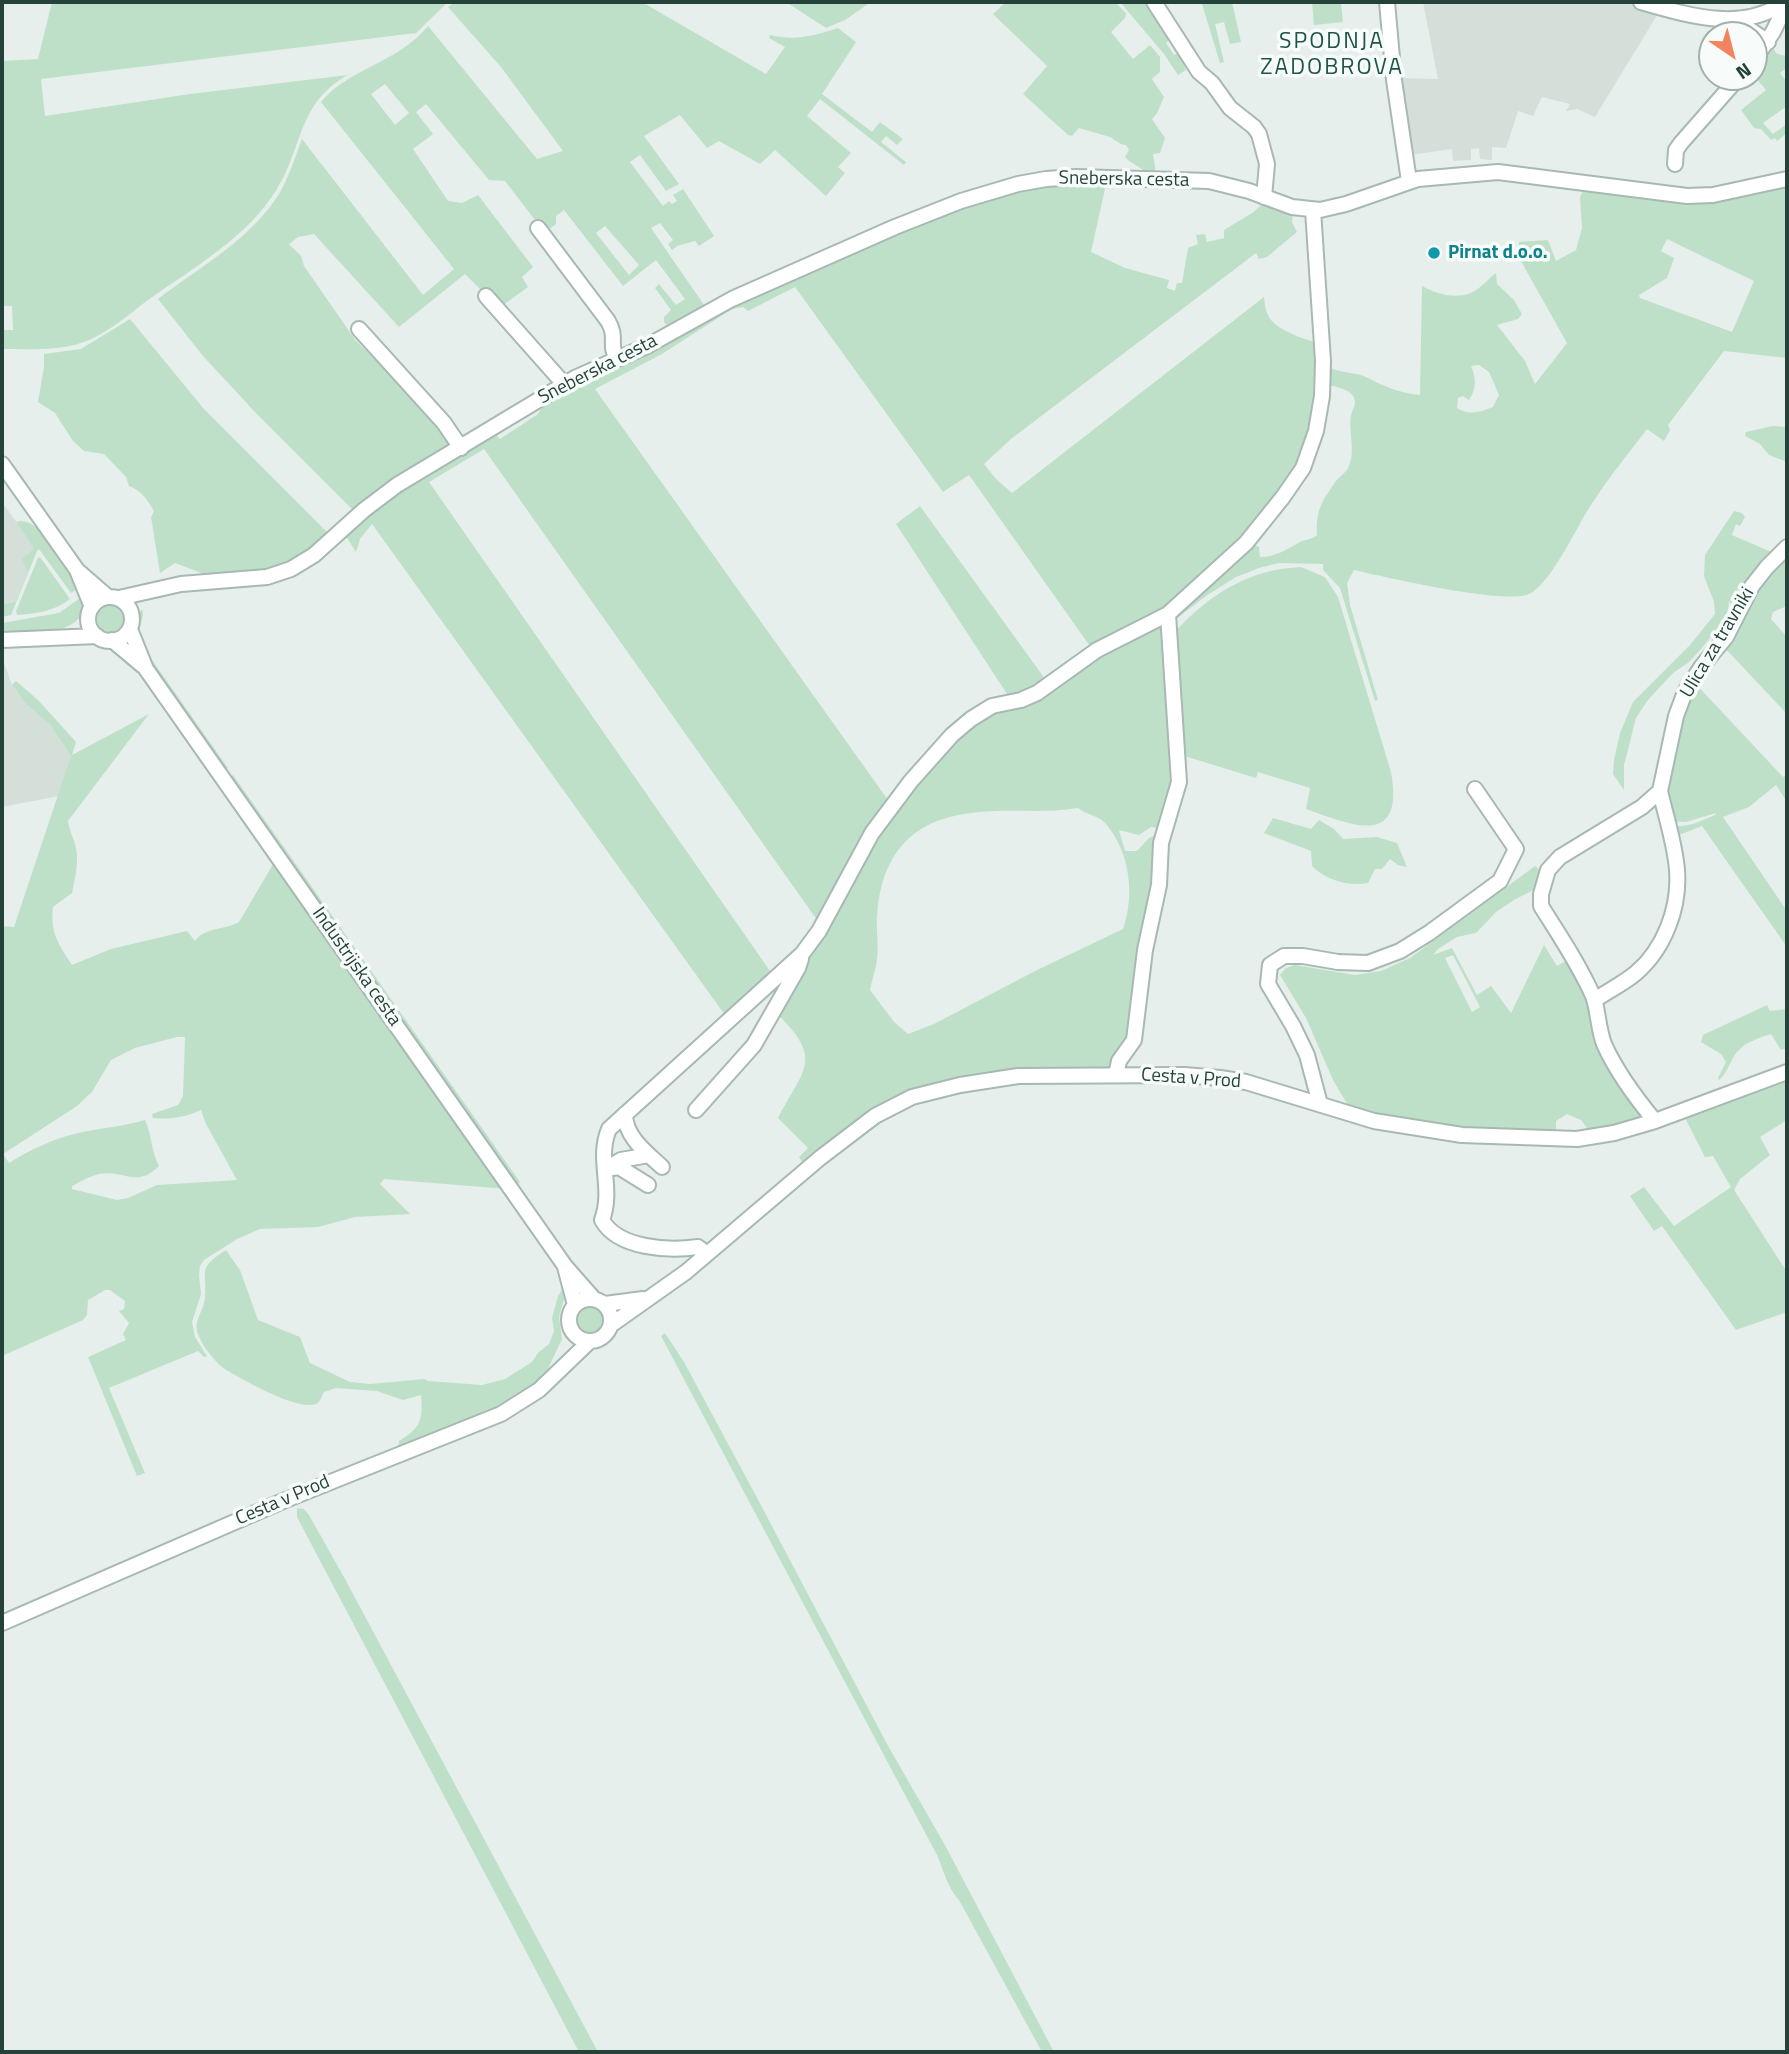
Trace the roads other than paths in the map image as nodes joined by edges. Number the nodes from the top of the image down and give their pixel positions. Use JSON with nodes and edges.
{"nodes":[{"id":1,"x":1154,"y":2,"type":"edge"},
{"id":2,"x":1387,"y":2,"type":"edge"},
{"id":3,"x":1641,"y":2,"type":"edge"},
{"id":4,"x":1786,"y":2,"type":"edge"},
{"id":5,"x":1718,"y":19,"type":"junction"},
{"id":6,"x":1725,"y":21,"type":"edge"},
{"id":7,"x":1768,"y":42,"type":"edge"},
{"id":8,"x":1727,"y":91,"type":"edge"},
{"id":9,"x":1675,"y":164,"type":"dead end"},
{"id":10,"x":1787,"y":179,"type":"edge"},
{"id":11,"x":1409,"y":181,"type":"junction"},
{"id":12,"x":1264,"y":197,"type":"junction"},
{"id":13,"x":1313,"y":210,"type":"junction"},
{"id":14,"x":538,"y":228,"type":"dead end"},
{"id":15,"x":486,"y":296,"type":"dead end"},
{"id":16,"x":359,"y":329,"type":"dead end"},
{"id":17,"x":617,"y":359,"type":"junction"},
{"id":18,"x":564,"y":384,"type":"junction"},
{"id":19,"x":461,"y":448,"type":"junction"},
{"id":20,"x":2,"y":464,"type":"edge"},
{"id":21,"x":1787,"y":547,"type":"edge"},
{"id":22,"x":77,"y":570,"type":"junction"},
{"id":23,"x":159,"y":590,"type":"junction"},
{"id":24,"x":113,"y":598,"type":"junction"},
{"id":25,"x":90,"y":612,"type":"junction"},
{"id":26,"x":1168,"y":614,"type":"junction"},
{"id":27,"x":131,"y":623,"type":"junction"},
{"id":28,"x":56,"y":636,"type":"junction"},
{"id":29,"x":96,"y":636,"type":"junction"},
{"id":30,"x":2,"y":640,"type":"edge"},
{"id":31,"x":112,"y":640,"type":"junction"},
{"id":32,"x":146,"y":669,"type":"junction"},
{"id":33,"x":1475,"y":789,"type":"dead end"},
{"id":34,"x":1660,"y":791,"type":"junction"},
{"id":35,"x":802,"y":954,"type":"junction"},
{"id":36,"x":1595,"y":1000,"type":"junction"},
{"id":37,"x":1787,"y":1072,"type":"edge"},
{"id":38,"x":1116,"y":1075,"type":"junction"},
{"id":39,"x":1320,"y":1104,"type":"junction"},
{"id":40,"x":696,"y":1110,"type":"dead end"},
{"id":41,"x":625,"y":1114,"type":"junction"},
{"id":42,"x":1655,"y":1121,"type":"junction"},
{"id":43,"x":649,"y":1155,"type":"junction"},
{"id":44,"x":662,"y":1167,"type":"dead end"},
{"id":45,"x":605,"y":1169,"type":"junction"},
{"id":46,"x":648,"y":1185,"type":"dead end"},
{"id":47,"x":707,"y":1254,"type":"junction"},
{"id":48,"x":565,"y":1266,"type":"junction"},
{"id":49,"x":648,"y":1298,"type":"junction"},
{"id":50,"x":600,"y":1301,"type":"junction"},
{"id":51,"x":575,"y":1305,"type":"junction"},
{"id":52,"x":611,"y":1325,"type":"junction"},
{"id":53,"x":572,"y":1332,"type":"junction"},
{"id":54,"x":590,"y":1341,"type":"junction"},
{"id":55,"x":558,"y":1371,"type":"junction"},
{"id":56,"x":2,"y":1623,"type":"edge"}],
"edges":[{"from":1,"to":12,"type":"street"},
{"from":2,"to":11,"type":"street"},
{"from":3,"to":5,"type":"street"},
{"from":4,"to":5,"type":"street"},
{"from":4,"to":7,"type":"street"},
{"from":5,"to":6,"type":"street"},
{"from":8,"to":9,"type":"street"},
{"from":10,"to":11,"type":"street","name":"Sneberska cesta"},
{"from":11,"to":13,"type":"street","name":"Sneberska cesta"},
{"from":12,"to":13,"type":"street","name":"Sneberska cesta"},
{"from":12,"to":17,"type":"street","name":"Sneberska cesta"},
{"from":13,"to":26,"type":"street"},
{"from":14,"to":17,"type":"street"},
{"from":15,"to":18,"type":"street"},
{"from":16,"to":19,"type":"street"},
{"from":17,"to":18,"type":"street","name":"Sneberska cesta"},
{"from":18,"to":19,"type":"street","name":"Sneberska cesta"},
{"from":19,"to":23,"type":"street","name":"Sneberska cesta"},
{"from":20,"to":22,"type":"street"},
{"from":21,"to":34,"type":"street","name":"Ulica za travniki"},
{"from":22,"to":24,"type":"street"},
{"from":22,"to":25,"type":"street"},
{"from":23,"to":24,"type":"street","name":"Sneberska cesta"},
{"from":23,"to":27,"type":"street"},
{"from":24,"to":25,"type":"street"},
{"from":24,"to":27,"type":"street"},
{"from":25,"to":28,"type":"street"},
{"from":25,"to":29,"type":"street"},
{"from":26,"to":35,"type":"street"},
{"from":26,"to":38,"type":"street"},
{"from":27,"to":31,"type":"street"},
{"from":27,"to":32,"type":"street","name":"Industrijska cesta"},
{"from":28,"to":29,"type":"street"},
{"from":28,"to":30,"type":"street"},
{"from":29,"to":31,"type":"street"},
{"from":31,"to":32,"type":"street","name":"Industrijska cesta"},
{"from":32,"to":48,"type":"street","name":"Industrijska cesta"},
{"from":33,"to":39,"type":"street"},
{"from":34,"to":36,"type":"street","name":"Ulica za travniki"},
{"from":34,"to":36,"type":"street"},
{"from":35,"to":40,"type":"street"},
{"from":35,"to":41,"type":"street"},
{"from":36,"to":42,"type":"street"},
{"from":37,"to":42,"type":"street","name":"Cesta v Prod"},
{"from":38,"to":39,"type":"street","name":"Cesta v Prod"},
{"from":38,"to":47,"type":"street","name":"Cesta v Prod"},
{"from":39,"to":42,"type":"street","name":"Cesta v Prod"},
{"from":41,"to":43,"type":"street"},
{"from":41,"to":45,"type":"street"},
{"from":43,"to":44,"type":"street"},
{"from":43,"to":45,"type":"street"},
{"from":45,"to":46,"type":"street"},
{"from":45,"to":47,"type":"street"},
{"from":47,"to":49,"type":"street","name":"Cesta v Prod"},
{"from":48,"to":50,"type":"street","name":"Industrijska cesta"},
{"from":48,"to":51,"type":"street","name":"Industrijska cesta"},
{"from":49,"to":50,"type":"street","name":"Cesta v Prod"},
{"from":49,"to":52,"type":"street","name":"Cesta v Prod"},
{"from":50,"to":51,"type":"street"},
{"from":50,"to":52,"type":"street"},
{"from":51,"to":53,"type":"street"},
{"from":52,"to":54,"type":"street"},
{"from":53,"to":54,"type":"street"},
{"from":53,"to":55,"type":"street"},
{"from":54,"to":55,"type":"street","name":"Cesta v Prod"},
{"from":55,"to":56,"type":"street","name":"Cesta v Prod"}]}
